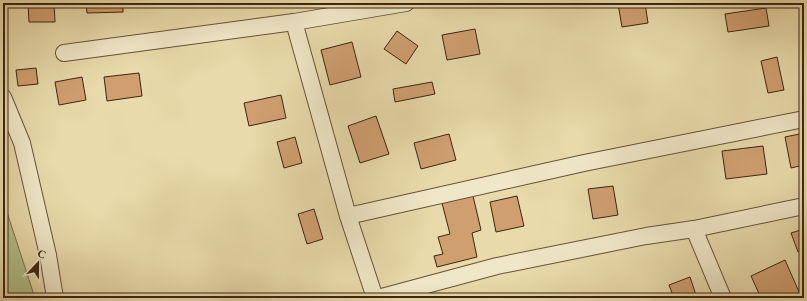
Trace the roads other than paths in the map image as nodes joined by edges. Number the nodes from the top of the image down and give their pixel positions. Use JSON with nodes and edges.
{"nodes":[{"id":1,"x":406,"y":3,"type":"edge"},
{"id":2,"x":294,"y":22,"type":"junction"},
{"id":3,"x":64,"y":53,"type":"dead end"},
{"id":4,"x":3,"y":97,"type":"edge"},
{"id":5,"x":804,"y":119,"type":"edge"},
{"id":6,"x":804,"y":206,"type":"edge"},
{"id":7,"x":348,"y":216,"type":"junction"},
{"id":8,"x":694,"y":229,"type":"junction"},
{"id":9,"x":55,"y":298,"type":"edge"},
{"id":10,"x":377,"y":298,"type":"edge"},
{"id":11,"x":723,"y":298,"type":"edge"}],
"edges":[{"from":1,"to":2,"type":"street"},
{"from":2,"to":3,"type":"street"},
{"from":2,"to":7,"type":"street"},
{"from":4,"to":9,"type":"street"},
{"from":5,"to":7,"type":"street"},
{"from":6,"to":8,"type":"street"},
{"from":7,"to":10,"type":"street"},
{"from":8,"to":10,"type":"street"},
{"from":8,"to":11,"type":"street"}]}
